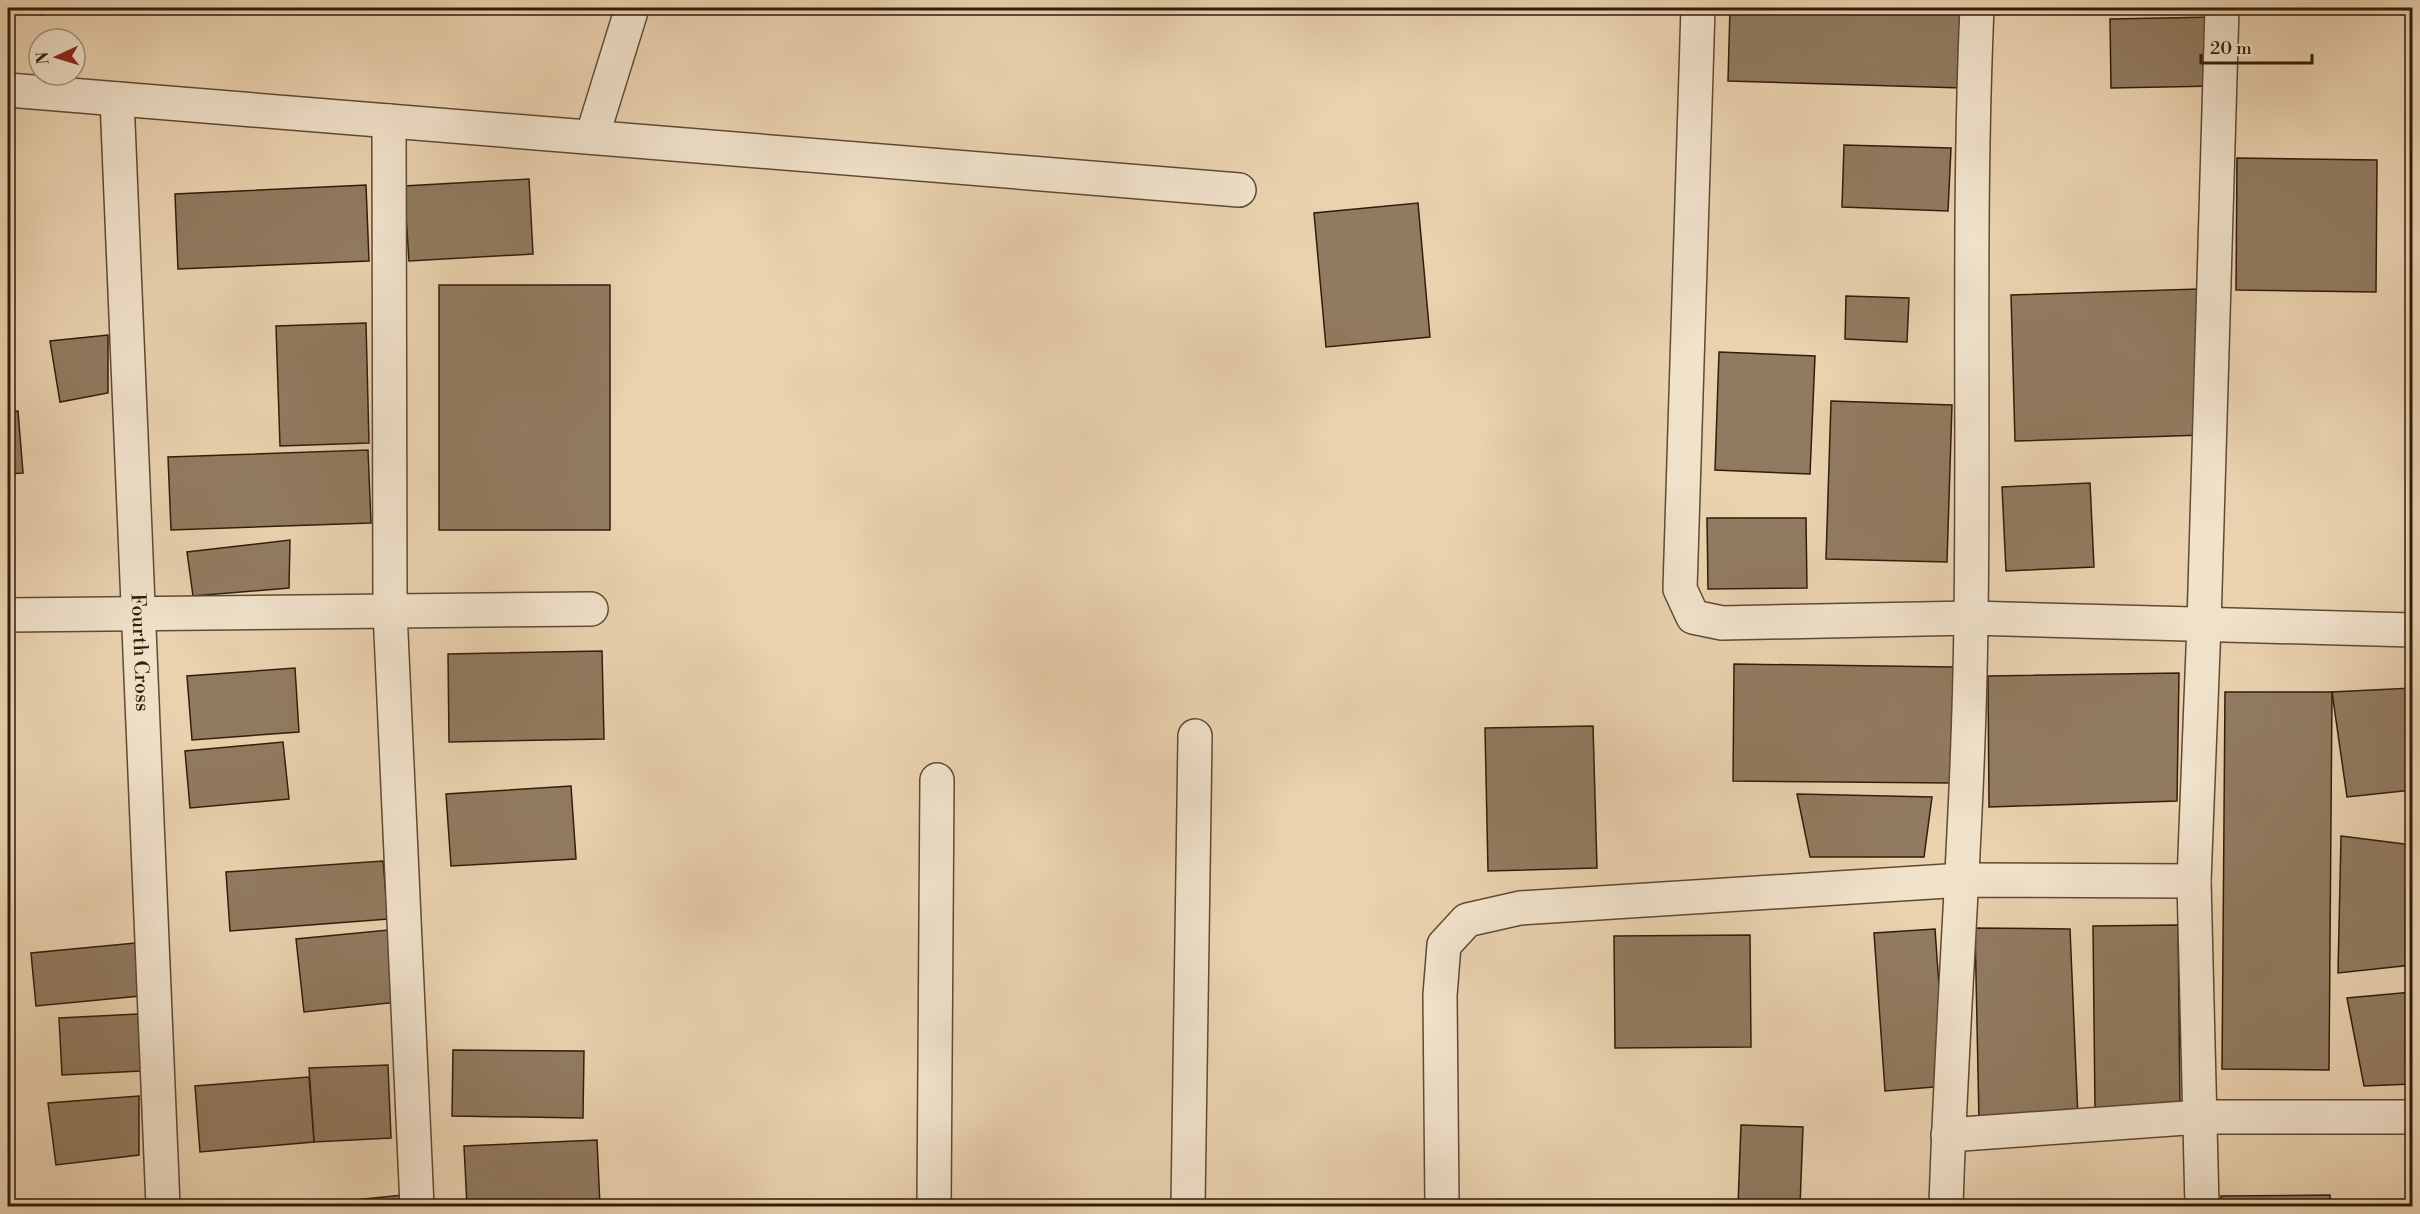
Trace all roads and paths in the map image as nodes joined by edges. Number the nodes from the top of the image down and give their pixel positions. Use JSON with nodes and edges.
{"nodes":[{"id":1,"x":632,"y":8,"type":"edge"},
{"id":2,"x":1698,"y":8,"type":"edge"},
{"id":3,"x":1977,"y":8,"type":"edge"},
{"id":4,"x":2222,"y":8,"type":"edge"},
{"id":5,"x":8,"y":90,"type":"edge"},
{"id":6,"x":117,"y":99,"type":"junction"},
{"id":7,"x":389,"y":121,"type":"junction"},
{"id":8,"x":592,"y":137,"type":"junction"},
{"id":9,"x":1239,"y":190,"type":"dead end"},
{"id":10,"x":591,"y":609,"type":"dead end"},
{"id":11,"x":390,"y":611,"type":"junction"},
{"id":12,"x":137,"y":614,"type":"junction"},
{"id":13,"x":8,"y":615,"type":"edge"},
{"id":14,"x":1971,"y":618,"type":"junction"},
{"id":15,"x":2204,"y":624,"type":"junction"},
{"id":16,"x":2412,"y":630,"type":"edge"},
{"id":17,"x":1195,"y":736,"type":"dead end"},
{"id":18,"x":937,"y":780,"type":"dead end"},
{"id":19,"x":1963,"y":880,"type":"junction"},
{"id":20,"x":2194,"y":881,"type":"junction"},
{"id":21,"x":2200,"y":1117,"type":"junction"},
{"id":22,"x":2412,"y":1117,"type":"edge"},
{"id":23,"x":1948,"y":1135,"type":"junction"},
{"id":24,"x":163,"y":1206,"type":"edge"},
{"id":25,"x":417,"y":1206,"type":"edge"},
{"id":26,"x":934,"y":1206,"type":"edge"},
{"id":27,"x":1188,"y":1206,"type":"edge"},
{"id":28,"x":1442,"y":1206,"type":"edge"},
{"id":29,"x":1946,"y":1206,"type":"edge"},
{"id":30,"x":2202,"y":1206,"type":"edge"}],
"edges":[{"from":1,"to":8,"type":"street"},
{"from":2,"to":14,"type":"street"},
{"from":3,"to":14,"type":"street"},
{"from":4,"to":15,"type":"street"},
{"from":5,"to":6,"type":"street"},
{"from":6,"to":7,"type":"street"},
{"from":6,"to":12,"type":"street","name":"Fourth Cross"},
{"from":7,"to":8,"type":"street"},
{"from":7,"to":11,"type":"street"},
{"from":8,"to":9,"type":"street"},
{"from":10,"to":11,"type":"street"},
{"from":11,"to":12,"type":"street"},
{"from":11,"to":25,"type":"street"},
{"from":12,"to":13,"type":"street"},
{"from":12,"to":24,"type":"street","name":"Fourth Cross"},
{"from":14,"to":15,"type":"street"},
{"from":14,"to":19,"type":"street"},
{"from":15,"to":16,"type":"street"},
{"from":15,"to":20,"type":"street"},
{"from":17,"to":27,"type":"street"},
{"from":18,"to":26,"type":"street"},
{"from":19,"to":20,"type":"street"},
{"from":19,"to":23,"type":"street"},
{"from":19,"to":28,"type":"street"},
{"from":20,"to":21,"type":"street"},
{"from":21,"to":22,"type":"street"},
{"from":21,"to":23,"type":"street"},
{"from":21,"to":30,"type":"street"},
{"from":23,"to":29,"type":"street"}]}
